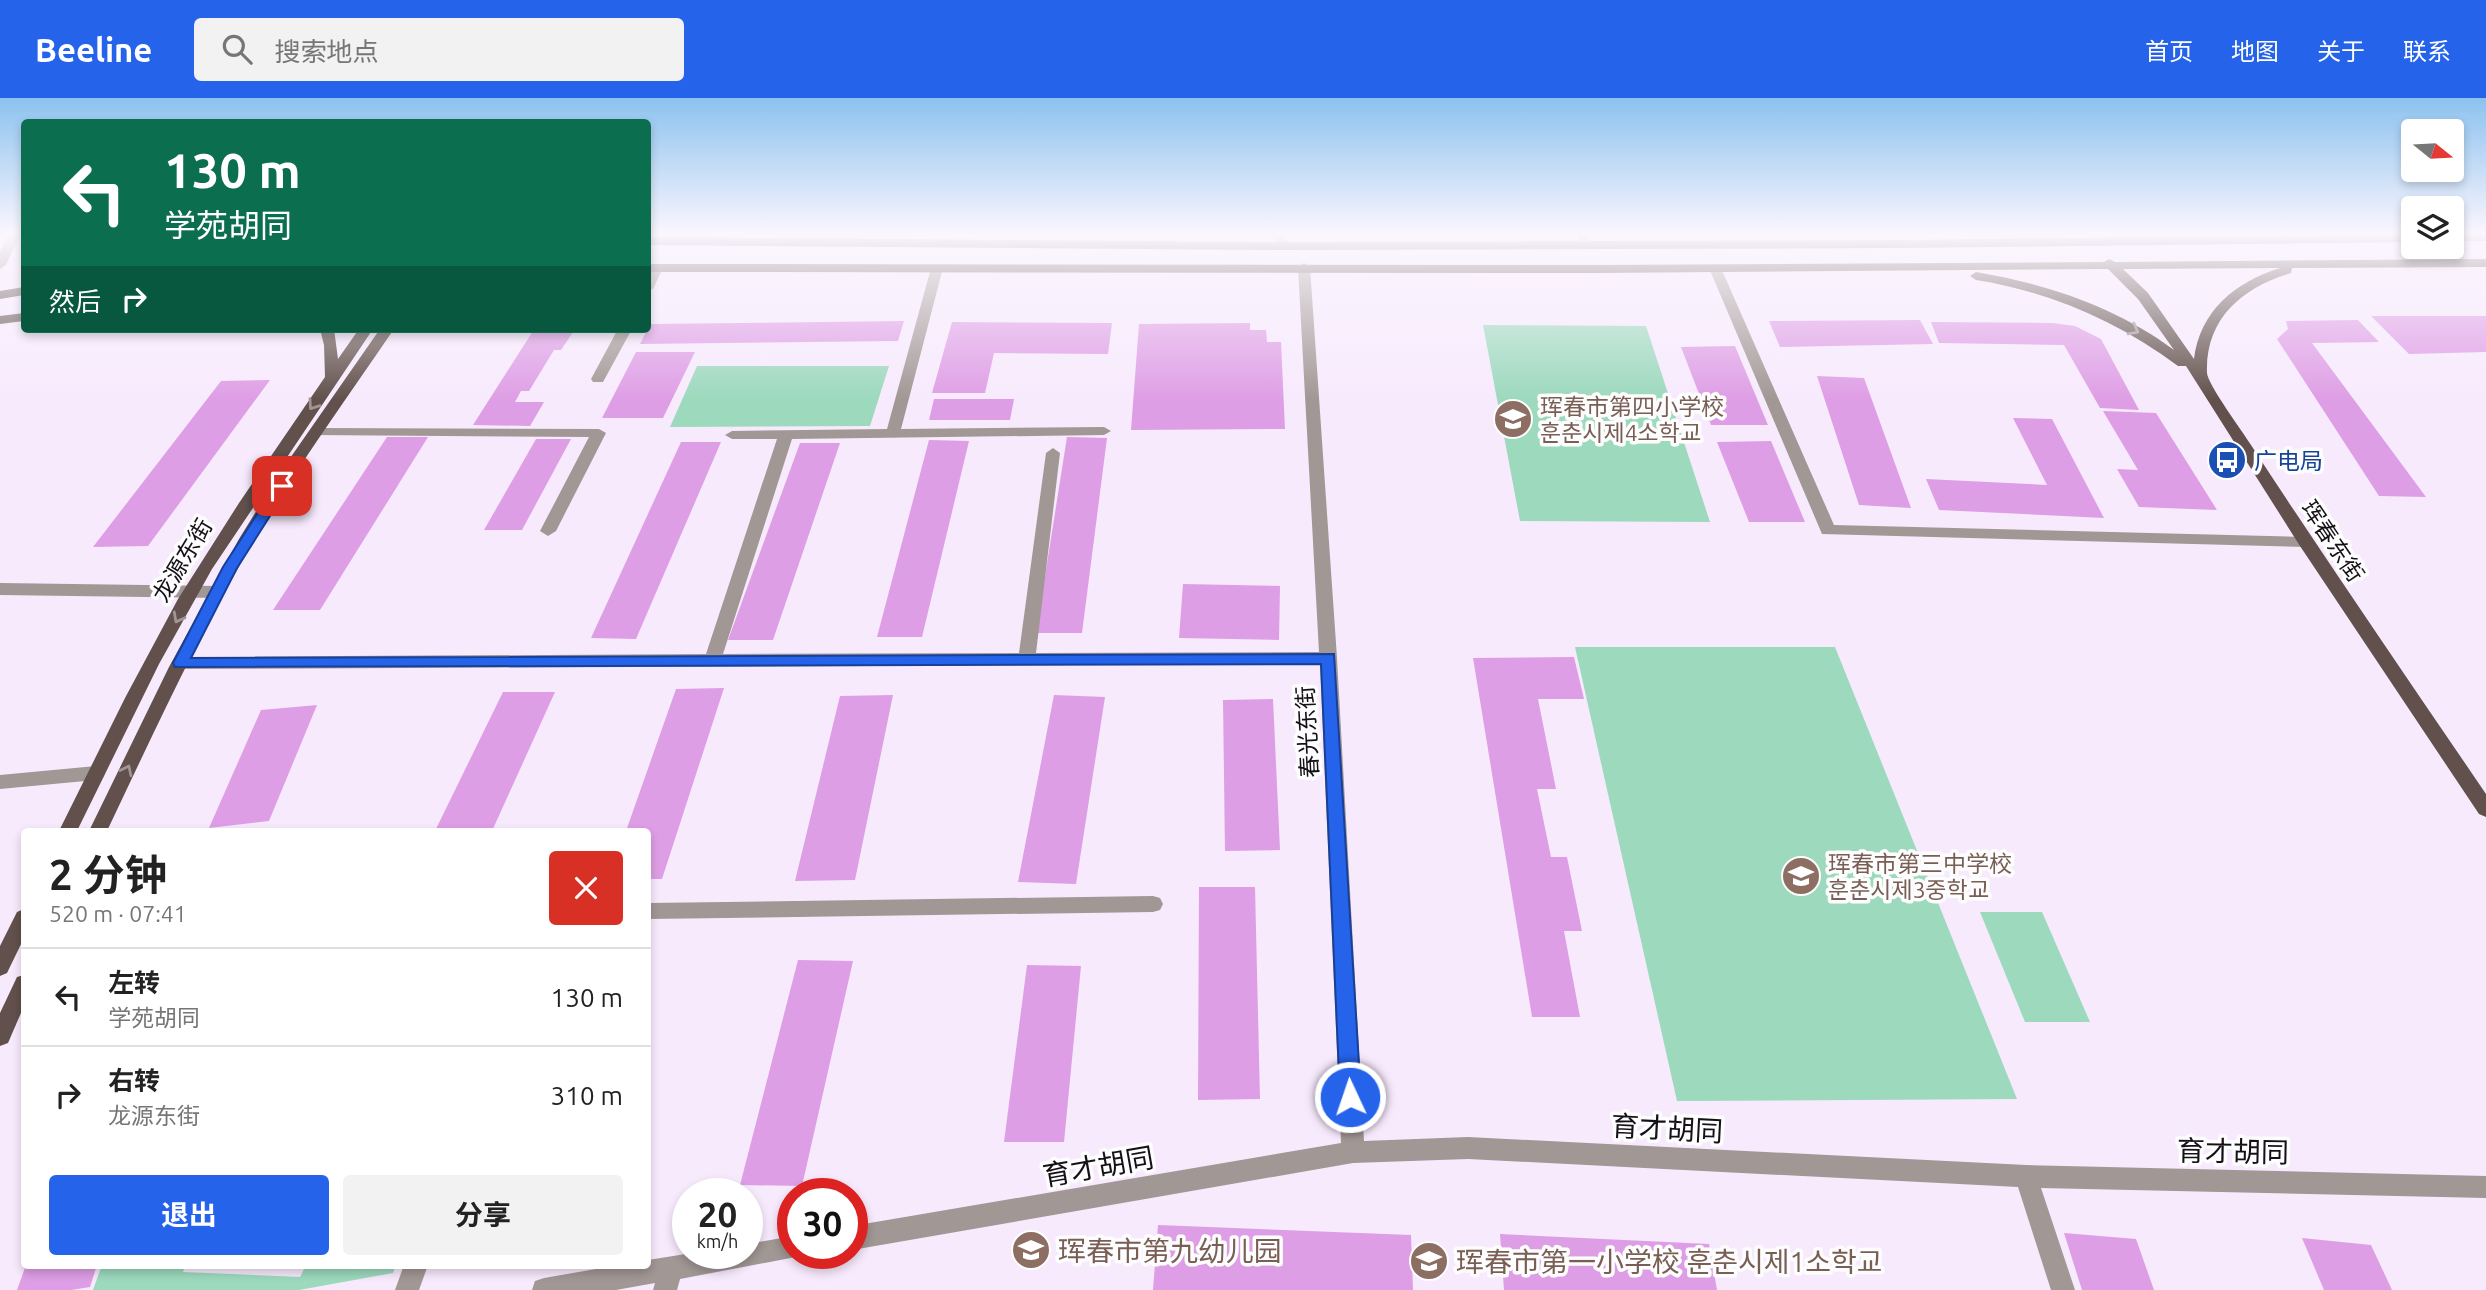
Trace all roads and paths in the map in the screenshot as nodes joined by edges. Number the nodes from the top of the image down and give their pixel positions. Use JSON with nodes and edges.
{"nodes":[{"id":1,"x":931,"y":289,"type":"edge"},
{"id":2,"x":1305,"y":289,"type":"edge"},
{"id":3,"x":1724,"y":289,"type":"edge"},
{"id":4,"x":2034,"y":289,"type":"edge"},
{"id":5,"x":2135,"y":289,"type":"edge"},
{"id":6,"x":2141,"y":289,"type":"edge"},
{"id":7,"x":2242,"y":289,"type":"edge"},
{"id":8,"x":21,"y":292,"type":"edge"},
{"id":9,"x":0,"y":295,"type":"edge"},
{"id":10,"x":2143,"y":296,"type":"junction"},
{"id":11,"x":21,"y":317,"type":"edge"},
{"id":12,"x":0,"y":320,"type":"edge"},
{"id":13,"x":328,"y":333,"type":"edge"},
{"id":14,"x":363,"y":333,"type":"edge"},
{"id":15,"x":386,"y":333,"type":"edge"},
{"id":16,"x":623,"y":333,"type":"edge"},
{"id":17,"x":332,"y":377,"type":"junction"},
{"id":18,"x":2200,"y":377,"type":"junction"},
{"id":19,"x":598,"y":379,"type":"dead end"},
{"id":20,"x":1104,"y":431,"type":"dead end"},
{"id":21,"x":317,"y":432,"type":"junction"},
{"id":22,"x":893,"y":433,"type":"junction"},
{"id":23,"x":786,"y":434,"type":"junction"},
{"id":24,"x":732,"y":435,"type":"dead end"},
{"id":25,"x":1054,"y":453,"type":"dead end"},
{"id":26,"x":548,"y":531,"type":"dead end"},
{"id":27,"x":2306,"y":542,"type":"junction"},
{"id":28,"x":0,"y":589,"type":"edge"},
{"id":29,"x":192,"y":592,"type":"junction"},
{"id":30,"x":218,"y":592,"type":"junction"},
{"id":31,"x":1328,"y":658,"type":"junction"},
{"id":32,"x":1027,"y":659,"type":"junction"},
{"id":33,"x":712,"y":661,"type":"junction"},
{"id":34,"x":180,"y":663,"type":"junction"},
{"id":35,"x":96,"y":773,"type":"junction"},
{"id":36,"x":0,"y":782,"type":"edge"},
{"id":37,"x":2486,"y":809,"type":"edge"},
{"id":38,"x":69,"y":828,"type":"edge"},
{"id":39,"x":99,"y":828,"type":"edge"},
{"id":40,"x":1153,"y":904,"type":"dead end"},
{"id":41,"x":651,"y":911,"type":"edge"},
{"id":42,"x":21,"y":924,"type":"edge"},
{"id":43,"x":0,"y":967,"type":"edge"},
{"id":44,"x":21,"y":990,"type":"edge"},
{"id":45,"x":0,"y":1036,"type":"edge"},
{"id":46,"x":1353,"y":1152,"type":"junction"},
{"id":47,"x":2026,"y":1175,"type":"junction"},
{"id":48,"x":2486,"y":1187,"type":"edge"},
{"id":49,"x":868,"y":1235,"type":"edge"},
{"id":50,"x":777,"y":1252,"type":"edge"},
{"id":51,"x":415,"y":1269,"type":"edge"},
{"id":52,"x":668,"y":1279,"type":"edge"},
{"id":53,"x":407,"y":1290,"type":"edge"},
{"id":54,"x":544,"y":1290,"type":"edge"},
{"id":55,"x":2063,"y":1290,"type":"edge"}],
"edges":[{"from":1,"to":22,"type":"street"},
{"from":2,"to":31,"type":"street","name":"春光东街"},
{"from":3,"to":27,"type":"street"},
{"from":4,"to":18,"type":"main road","one_way":true},
{"from":5,"to":10,"type":"main road"},
{"from":6,"to":10,"type":"main road"},
{"from":7,"to":18,"type":"main road"},
{"from":8,"to":9,"type":"main road"},
{"from":10,"to":18,"type":"main road","name":"珲春东街"},
{"from":11,"to":12,"type":"main road"},
{"from":13,"to":17,"type":"main road"},
{"from":14,"to":17,"type":"main road","name":"龙源东街"},
{"from":15,"to":21,"type":"main road","name":"龙源东街"},
{"from":16,"to":19,"type":"street"},
{"from":17,"to":29,"type":"main road","name":"龙源东街","one_way":true},
{"from":18,"to":27,"type":"main road","name":"珲春东街"},
{"from":20,"to":22,"type":"street"},
{"from":21,"to":26,"type":"street"},
{"from":21,"to":30,"type":"main road","name":"龙源东街"},
{"from":22,"to":23,"type":"street"},
{"from":23,"to":24,"type":"street"},
{"from":23,"to":33,"type":"street"},
{"from":25,"to":32,"type":"street"},
{"from":27,"to":37,"type":"main road","name":"珲春东街"},
{"from":28,"to":29,"type":"street"},
{"from":29,"to":30,"type":"street"},
{"from":29,"to":35,"type":"main road","name":"龙源东街","one_way":true},
{"from":30,"to":34,"type":"main road","name":"龙源东街"},
{"from":31,"to":32,"type":"street"},
{"from":31,"to":46,"type":"street","name":"春光东街"},
{"from":32,"to":33,"type":"street"},
{"from":33,"to":34,"type":"street"},
{"from":39,"to":34,"type":"main road","name":"龙源东街","one_way":true},
{"from":35,"to":36,"type":"street"},
{"from":35,"to":38,"type":"main road","name":"龙源东街"},
{"from":40,"to":41,"type":"street"},
{"from":42,"to":43,"type":"main road"},
{"from":44,"to":45,"type":"main road"},
{"from":46,"to":47,"type":"street","name":"育才胡同"},
{"from":46,"to":49,"type":"street","name":"育才胡同"},
{"from":47,"to":48,"type":"street","name":"育才胡同"},
{"from":47,"to":55,"type":"street"},
{"from":50,"to":52,"type":"street"},
{"from":51,"to":53,"type":"street"},
{"from":52,"to":54,"type":"street"}]}
